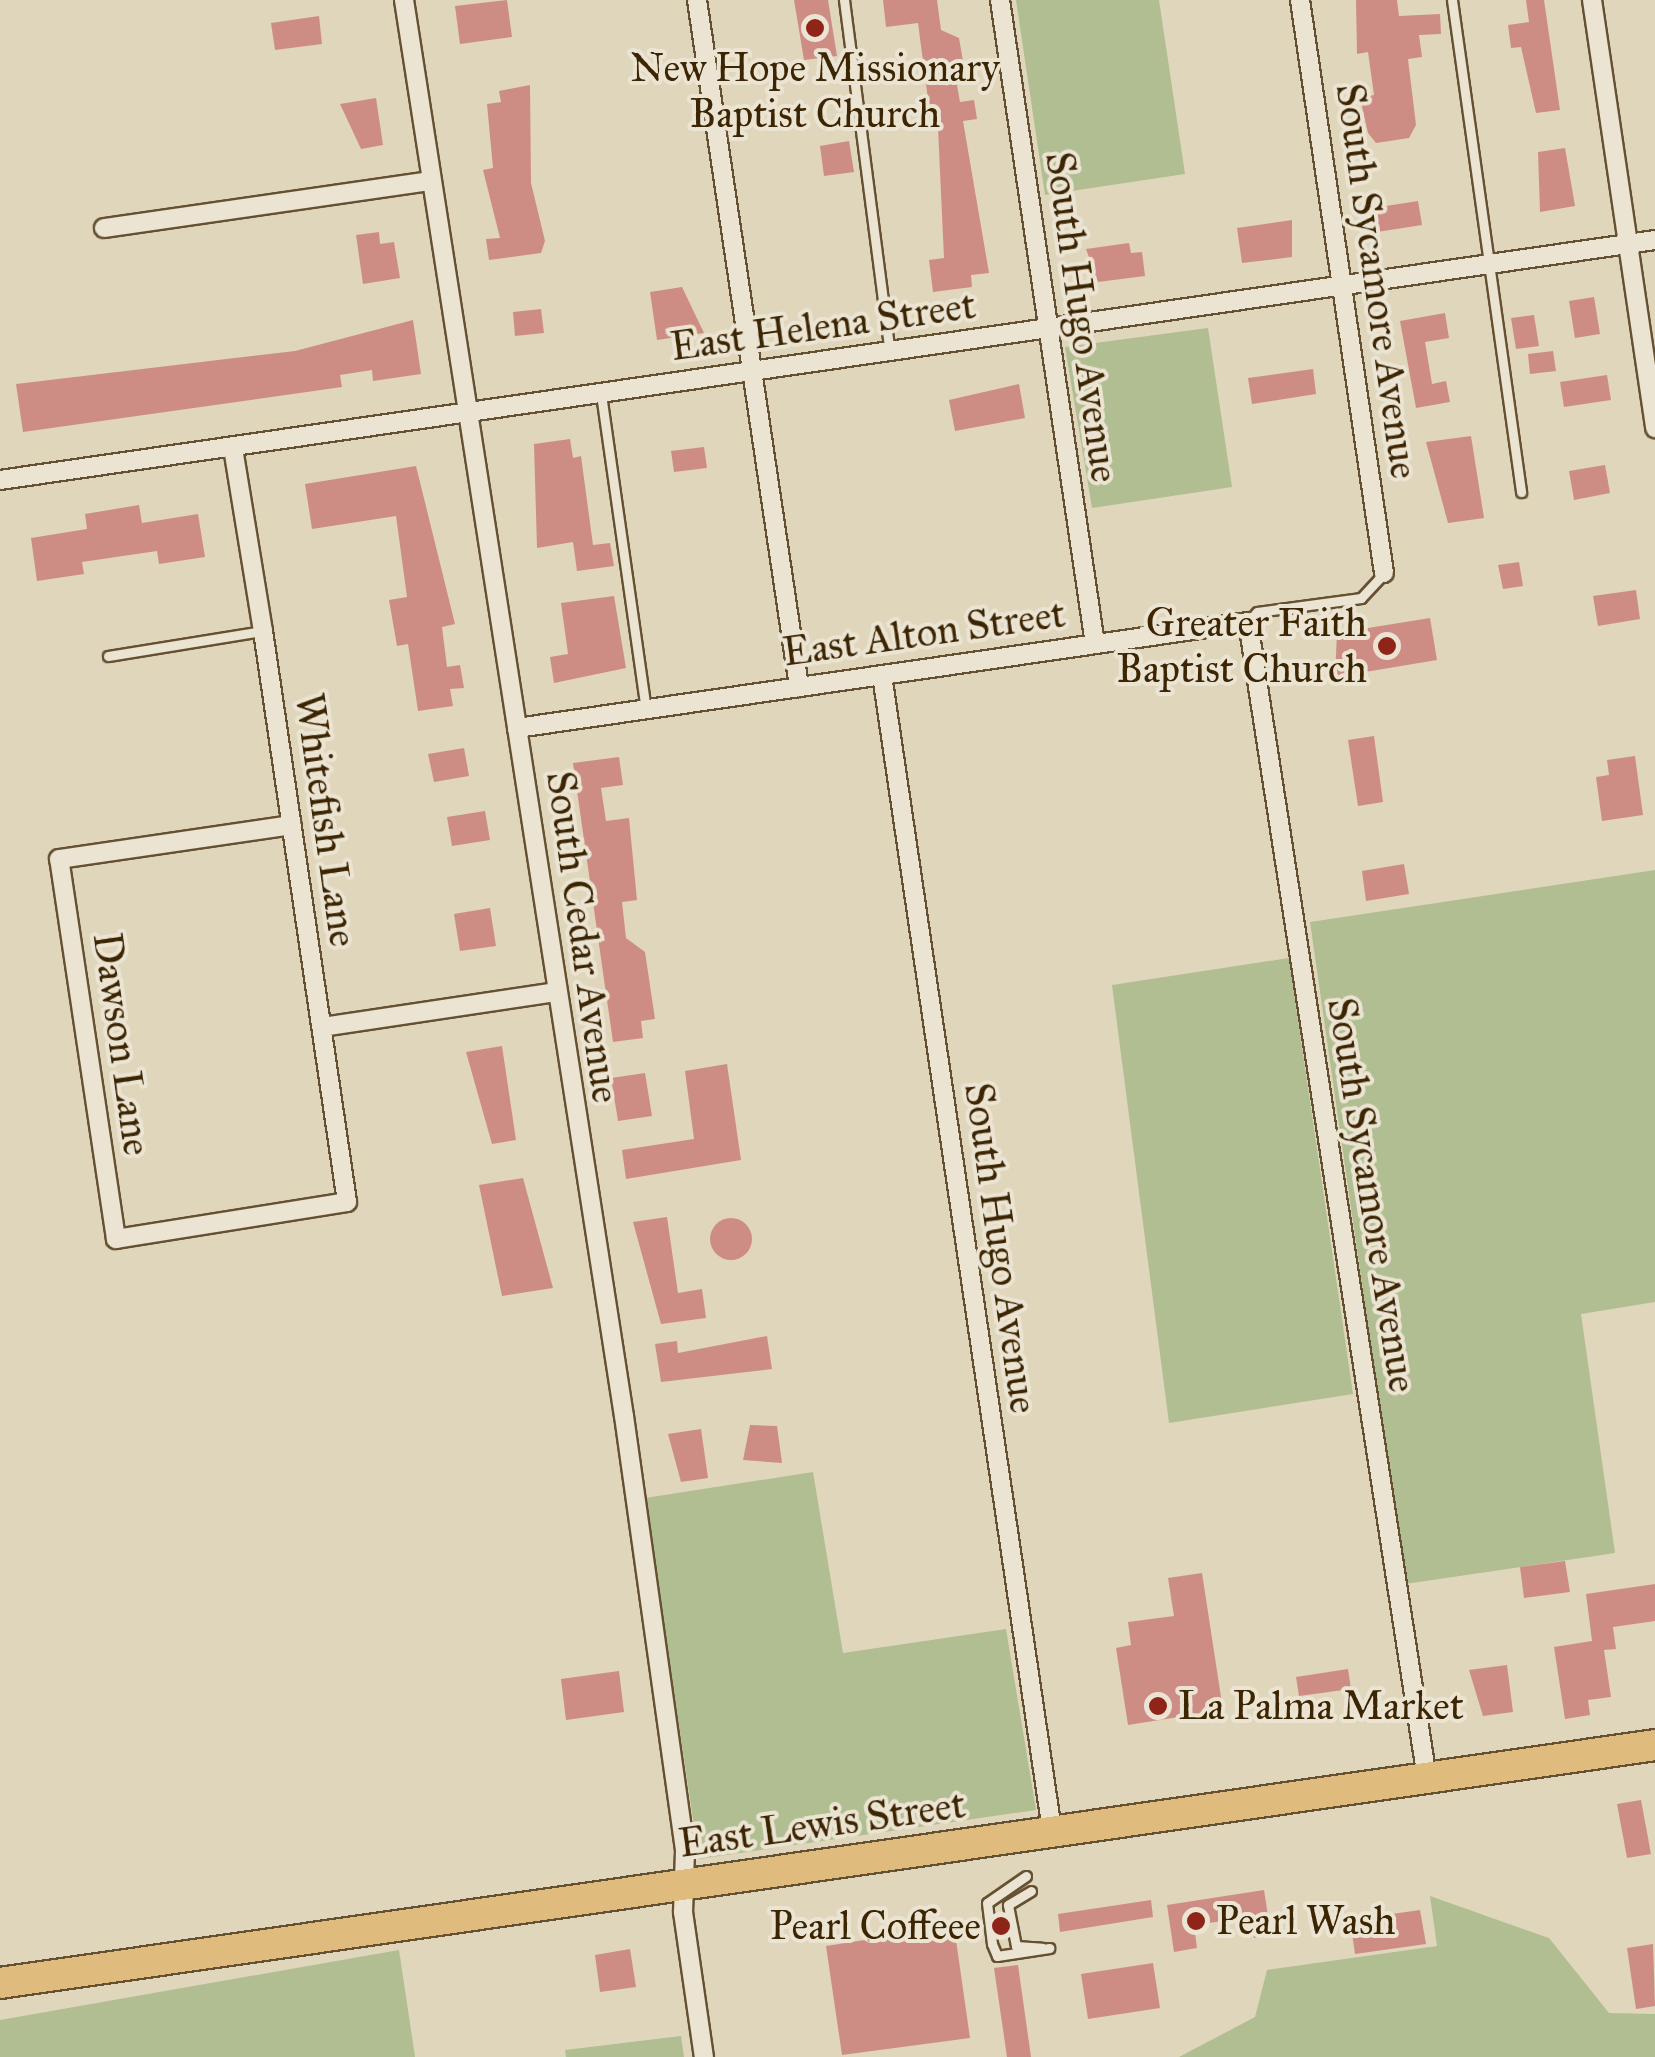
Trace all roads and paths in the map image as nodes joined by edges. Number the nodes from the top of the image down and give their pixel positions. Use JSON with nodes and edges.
{"nodes":[{"id":1,"x":404,"y":0,"type":"edge"},
{"id":2,"x":697,"y":0,"type":"edge"},
{"id":3,"x":844,"y":0,"type":"edge"},
{"id":4,"x":1000,"y":0,"type":"edge"},
{"id":5,"x":1300,"y":0,"type":"edge"},
{"id":6,"x":1452,"y":0,"type":"edge"},
{"id":7,"x":1592,"y":0,"type":"edge"},
{"id":8,"x":431,"y":181,"type":"junction"},
{"id":9,"x":104,"y":228,"type":"dead end"},
{"id":10,"x":1655,"y":240,"type":"edge"},
{"id":11,"x":1627,"y":244,"type":"junction"},
{"id":12,"x":1489,"y":264,"type":"junction"},
{"id":13,"x":1342,"y":286,"type":"junction"},
{"id":14,"x":1048,"y":328,"type":"junction"},
{"id":15,"x":890,"y":352,"type":"junction"},
{"id":16,"x":752,"y":372,"type":"junction"},
{"id":17,"x":601,"y":394,"type":"junction"},
{"id":18,"x":470,"y":413,"type":"junction"},
{"id":19,"x":1655,"y":428,"type":"edge"},
{"id":20,"x":233,"y":448,"type":"junction"},
{"id":21,"x":0,"y":480,"type":"edge"},
{"id":22,"x":1521,"y":492,"type":"dead end"},
{"id":23,"x":1384,"y":573,"type":"joint"},
{"id":24,"x":1248,"y":622,"type":"junction"},
{"id":25,"x":264,"y":631,"type":"junction"},
{"id":26,"x":1096,"y":644,"type":"junction"},
{"id":27,"x":108,"y":656,"type":"dead end"},
{"id":28,"x":882,"y":675,"type":"junction"},
{"id":29,"x":799,"y":687,"type":"junction"},
{"id":30,"x":646,"y":710,"type":"junction"},
{"id":31,"x":518,"y":728,"type":"junction"},
{"id":32,"x":292,"y":825,"type":"junction"},
{"id":33,"x":556,"y":992,"type":"junction"},
{"id":34,"x":322,"y":1027,"type":"junction"},
{"id":35,"x":347,"y":1202,"type":"joint"},
{"id":36,"x":1655,"y":1745,"type":"edge"},
{"id":37,"x":1426,"y":1778,"type":"junction"},
{"id":38,"x":1052,"y":1832,"type":"junction"},
{"id":39,"x":1026,"y":1876,"type":"dead end"},
{"id":40,"x":684,"y":1884,"type":"junction"},
{"id":41,"x":1031,"y":1891,"type":"dead end"},
{"id":42,"x":0,"y":1983,"type":"edge"},
{"id":43,"x":704,"y":2057,"type":"edge"}],
"edges":[{"from":1,"to":8,"type":"street","name":"South Cedar Avenue"},
{"from":2,"to":16,"type":"street"},
{"from":3,"to":15,"type":"lane"},
{"from":4,"to":14,"type":"street","name":"South Hugo Avenue"},
{"from":5,"to":13,"type":"street","name":"South Sycamore Avenue"},
{"from":6,"to":12,"type":"lane"},
{"from":7,"to":11,"type":"street"},
{"from":8,"to":9,"type":"street"},
{"from":8,"to":18,"type":"street","name":"South Cedar Avenue"},
{"from":10,"to":11,"type":"street","name":"East Helena Street"},
{"from":11,"to":12,"type":"street","name":"East Helena Street"},
{"from":11,"to":19,"type":"street"},
{"from":12,"to":13,"type":"street","name":"East Helena Street"},
{"from":12,"to":22,"type":"lane"},
{"from":13,"to":14,"type":"street","name":"East Helena Street"},
{"from":13,"to":23,"type":"street","name":"South Sycamore Avenue"},
{"from":14,"to":15,"type":"street","name":"East Helena Street"},
{"from":14,"to":26,"type":"street","name":"South Hugo Avenue"},
{"from":15,"to":16,"type":"street","name":"East Helena Street"},
{"from":16,"to":17,"type":"street","name":"East Helena Street"},
{"from":16,"to":29,"type":"street"},
{"from":17,"to":18,"type":"street","name":"East Helena Street"},
{"from":17,"to":30,"type":"lane"},
{"from":18,"to":20,"type":"street","name":"East Helena Street"},
{"from":18,"to":31,"type":"street","name":"South Cedar Avenue"},
{"from":20,"to":21,"type":"street","name":"East Helena Street"},
{"from":20,"to":25,"type":"street","name":"Whitefish Lane"},
{"from":23,"to":24,"type":"lane","name":"East Alton Street"},
{"from":24,"to":26,"type":"street","name":"East Alton Street"},
{"from":24,"to":37,"type":"street","name":"South Sycamore Avenue"},
{"from":25,"to":27,"type":"lane"},
{"from":25,"to":32,"type":"street","name":"Whitefish Lane"},
{"from":26,"to":28,"type":"street","name":"East Alton Street"},
{"from":28,"to":29,"type":"street","name":"East Alton Street"},
{"from":28,"to":38,"type":"street","name":"South Hugo Avenue"},
{"from":29,"to":30,"type":"street","name":"East Alton Street"},
{"from":30,"to":31,"type":"street","name":"East Alton Street"},
{"from":31,"to":33,"type":"street","name":"South Cedar Avenue"},
{"from":32,"to":34,"type":"street","name":"Whitefish Lane"},
{"from":32,"to":35,"type":"street","name":"Dawson Lane"},
{"from":33,"to":34,"type":"street"},
{"from":33,"to":40,"type":"street","name":"South Cedar Avenue"},
{"from":34,"to":35,"type":"street","name":"Whitefish Lane"},
{"from":36,"to":37,"type":"main road","name":"East Lewis Street"},
{"from":37,"to":38,"type":"main road","name":"East Lewis Street"},
{"from":38,"to":40,"type":"main road","name":"East Lewis Street"},
{"from":39,"to":41,"type":"lane"},
{"from":40,"to":42,"type":"main road","name":"East Lewis Street"},
{"from":40,"to":43,"type":"street","name":"South Cedar Avenue"}]}
